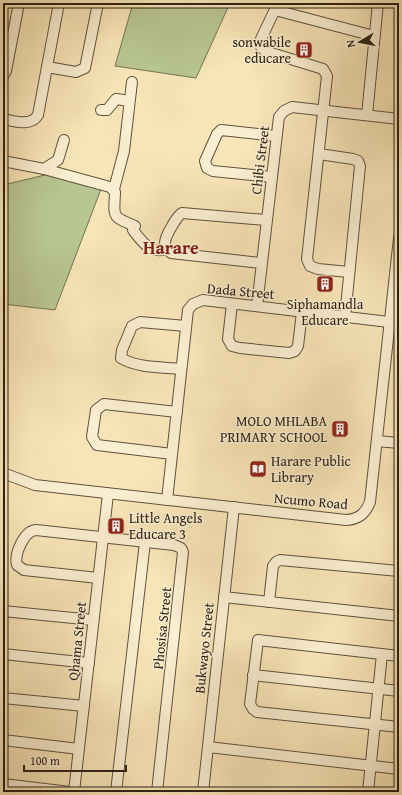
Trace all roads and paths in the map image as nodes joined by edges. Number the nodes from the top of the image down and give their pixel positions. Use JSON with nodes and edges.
{"nodes":[{"id":1,"x":20,"y":3,"type":"edge"},
{"id":2,"x":59,"y":3,"type":"edge"},
{"id":3,"x":98,"y":3,"type":"edge"},
{"id":4,"x":378,"y":3,"type":"edge"},
{"id":5,"x":276,"y":6,"type":"edge"},
{"id":6,"x":374,"y":36,"type":"junction"},
{"id":7,"x":47,"y":67,"type":"junction"},
{"id":8,"x":3,"y":76,"type":"edge"},
{"id":9,"x":132,"y":82,"type":"dead end"},
{"id":10,"x":129,"y":101,"type":"junction"},
{"id":11,"x":101,"y":110,"type":"dead end"},
{"id":12,"x":324,"y":111,"type":"junction"},
{"id":13,"x":366,"y":115,"type":"junction"},
{"id":14,"x":3,"y":119,"type":"edge"},
{"id":15,"x":399,"y":119,"type":"edge"},
{"id":16,"x":276,"y":136,"type":"junction"},
{"id":17,"x":64,"y":140,"type":"dead end"},
{"id":18,"x":319,"y":154,"type":"junction"},
{"id":19,"x":3,"y":161,"type":"edge"},
{"id":20,"x":44,"y":169,"type":"junction"},
{"id":21,"x":272,"y":178,"type":"junction"},
{"id":22,"x":114,"y":189,"type":"junction"},
{"id":23,"x":266,"y":220,"type":"junction"},
{"id":24,"x":399,"y":238,"type":"edge"},
{"id":25,"x":166,"y":249,"type":"junction"},
{"id":26,"x":261,"y":263,"type":"junction"},
{"id":27,"x":349,"y":272,"type":"junction"},
{"id":28,"x":232,"y":304,"type":"junction"},
{"id":29,"x":257,"y":306,"type":"junction"},
{"id":30,"x":302,"y":312,"type":"junction"},
{"id":31,"x":345,"y":316,"type":"junction"},
{"id":32,"x":389,"y":322,"type":"junction"},
{"id":33,"x":186,"y":326,"type":"junction"},
{"id":34,"x":181,"y":369,"type":"junction"},
{"id":35,"x":177,"y":412,"type":"junction"},
{"id":36,"x":377,"y":441,"type":"junction"},
{"id":37,"x":399,"y":443,"type":"edge"},
{"id":38,"x":172,"y":454,"type":"junction"},
{"id":39,"x":3,"y":473,"type":"edge"},
{"id":40,"x":108,"y":494,"type":"junction"},
{"id":41,"x":167,"y":500,"type":"junction"},
{"id":42,"x":234,"y":507,"type":"junction"},
{"id":43,"x":103,"y":537,"type":"junction"},
{"id":44,"x":145,"y":542,"type":"junction"},
{"id":45,"x":399,"y":571,"type":"edge"},
{"id":46,"x":98,"y":578,"type":"junction"},
{"id":47,"x":224,"y":597,"type":"junction"},
{"id":48,"x":269,"y":602,"type":"junction"},
{"id":49,"x":3,"y":611,"type":"edge"},
{"id":50,"x":399,"y":616,"type":"edge"},
{"id":51,"x":93,"y":620,"type":"junction"},
{"id":52,"x":3,"y":654,"type":"edge"},
{"id":53,"x":382,"y":654,"type":"junction"},
{"id":54,"x":399,"y":656,"type":"edge"},
{"id":55,"x":89,"y":663,"type":"junction"},
{"id":56,"x":253,"y":675,"type":"junction"},
{"id":57,"x":379,"y":689,"type":"junction"},
{"id":58,"x":399,"y":691,"type":"edge"},
{"id":59,"x":3,"y":698,"type":"edge"},
{"id":60,"x":84,"y":706,"type":"junction"},
{"id":61,"x":375,"y":725,"type":"junction"},
{"id":62,"x":399,"y":727,"type":"edge"},
{"id":63,"x":3,"y":740,"type":"edge"},
{"id":64,"x":208,"y":747,"type":"junction"},
{"id":65,"x":79,"y":749,"type":"junction"},
{"id":66,"x":370,"y":766,"type":"junction"},
{"id":67,"x":399,"y":769,"type":"edge"},
{"id":68,"x":3,"y":784,"type":"edge"},
{"id":69,"x":70,"y":792,"type":"edge"},
{"id":70,"x":74,"y":792,"type":"edge"},
{"id":71,"x":116,"y":792,"type":"edge"},
{"id":72,"x":157,"y":792,"type":"edge"},
{"id":73,"x":203,"y":792,"type":"edge"},
{"id":74,"x":368,"y":792,"type":"edge"}],
"edges":[{"from":1,"to":8,"type":"street"},
{"from":2,"to":7,"type":"street"},
{"from":3,"to":7,"type":"street"},
{"from":4,"to":6,"type":"street"},
{"from":5,"to":6,"type":"street"},
{"from":5,"to":12,"type":"street"},
{"from":6,"to":13,"type":"street"},
{"from":7,"to":14,"type":"street"},
{"from":9,"to":10,"type":"street"},
{"from":10,"to":11,"type":"street"},
{"from":10,"to":22,"type":"street"},
{"from":12,"to":13,"type":"street","name":"Chibi Street"},
{"from":12,"to":16,"type":"street","name":"Chibi Street"},
{"from":12,"to":18,"type":"street"},
{"from":13,"to":15,"type":"street","name":"Chibi Street"},
{"from":16,"to":21,"type":"street","name":"Chibi Street"},
{"from":16,"to":21,"type":"street"},
{"from":17,"to":20,"type":"street"},
{"from":18,"to":27,"type":"street"},
{"from":18,"to":27,"type":"street"},
{"from":19,"to":20,"type":"street"},
{"from":20,"to":22,"type":"street"},
{"from":21,"to":23,"type":"street","name":"Chibi Street"},
{"from":22,"to":25,"type":"street"},
{"from":23,"to":25,"type":"street"},
{"from":23,"to":26,"type":"street","name":"Chibi Street"},
{"from":24,"to":32,"type":"street","name":"Ncumo Road"},
{"from":25,"to":26,"type":"street"},
{"from":26,"to":29,"type":"street","name":"Chibi Street"},
{"from":27,"to":31,"type":"street"},
{"from":28,"to":29,"type":"street","name":"Dada Street"},
{"from":28,"to":30,"type":"street"},
{"from":28,"to":33,"type":"street","name":"Dada Street"},
{"from":29,"to":30,"type":"street","name":"Dada Street"},
{"from":30,"to":31,"type":"street","name":"Dada Street"},
{"from":31,"to":32,"type":"street","name":"Dada Street"},
{"from":32,"to":36,"type":"street","name":"Ncumo Road"},
{"from":33,"to":34,"type":"street","name":"Dada Street"},
{"from":33,"to":34,"type":"street"},
{"from":34,"to":35,"type":"street","name":"Dada Street"},
{"from":35,"to":38,"type":"street","name":"Dada Street"},
{"from":35,"to":38,"type":"street"},
{"from":36,"to":37,"type":"street"},
{"from":36,"to":42,"type":"street","name":"Ncumo Road"},
{"from":38,"to":41,"type":"street","name":"Dada Street"},
{"from":39,"to":40,"type":"street","name":"Ncumo Road"},
{"from":40,"to":41,"type":"street","name":"Ncumo Road"},
{"from":40,"to":43,"type":"street","name":"Qhama Street"},
{"from":41,"to":42,"type":"street","name":"Ncumo Road"},
{"from":42,"to":47,"type":"street","name":"Bukwayo Street"},
{"from":43,"to":44,"type":"street","name":"Phosisa Street"},
{"from":43,"to":46,"type":"street","name":"Qhama Street"},
{"from":43,"to":46,"type":"street","name":"Phosisa Street"},
{"from":44,"to":71,"type":"street"},
{"from":44,"to":72,"type":"street","name":"Phosisa Street"},
{"from":45,"to":48,"type":"street"},
{"from":46,"to":51,"type":"street","name":"Qhama Street"},
{"from":47,"to":48,"type":"street"},
{"from":47,"to":64,"type":"street","name":"Bukwayo Street"},
{"from":48,"to":50,"type":"street"},
{"from":49,"to":51,"type":"street"},
{"from":51,"to":55,"type":"street","name":"Qhama Street"},
{"from":52,"to":55,"type":"street"},
{"from":53,"to":54,"type":"street"},
{"from":53,"to":56,"type":"street"},
{"from":53,"to":57,"type":"street"},
{"from":55,"to":60,"type":"street","name":"Qhama Street"},
{"from":56,"to":57,"type":"street"},
{"from":56,"to":61,"type":"street"},
{"from":57,"to":58,"type":"street"},
{"from":57,"to":61,"type":"street"},
{"from":59,"to":60,"type":"street"},
{"from":60,"to":65,"type":"street","name":"Qhama Street"},
{"from":61,"to":62,"type":"street"},
{"from":61,"to":66,"type":"street"},
{"from":63,"to":65,"type":"street"},
{"from":64,"to":66,"type":"street"},
{"from":64,"to":73,"type":"street","name":"Bukwayo Street"},
{"from":65,"to":70,"type":"street","name":"Qhama Street"},
{"from":66,"to":67,"type":"street"},
{"from":66,"to":74,"type":"street"},
{"from":68,"to":69,"type":"street"}]}
